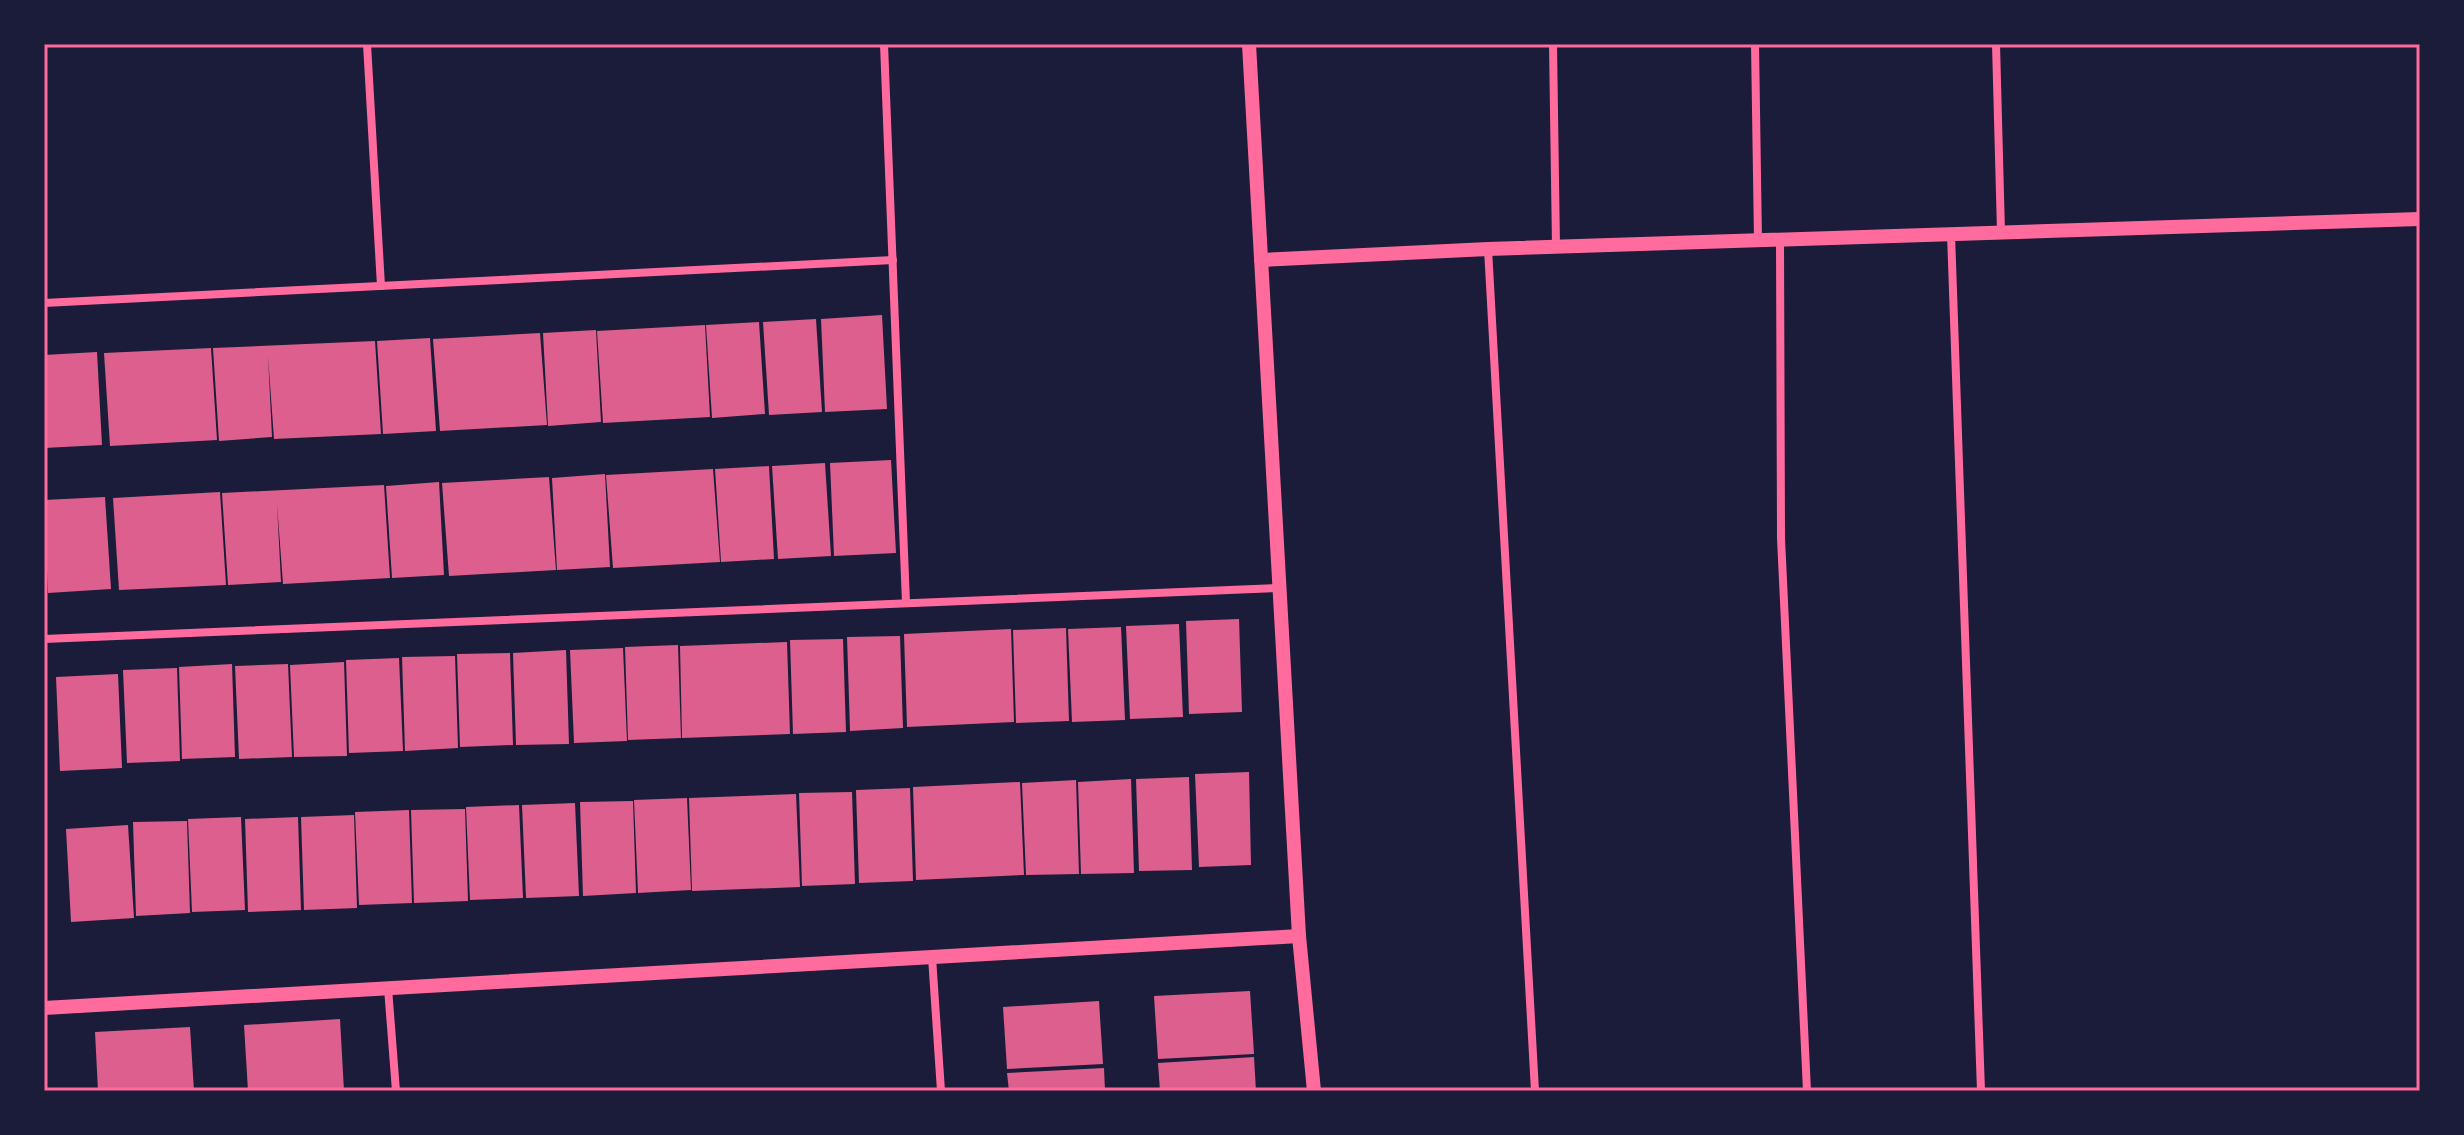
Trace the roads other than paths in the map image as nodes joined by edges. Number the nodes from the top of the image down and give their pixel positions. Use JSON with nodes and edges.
{"nodes":[{"id":1,"x":367,"y":44,"type":"edge"},
{"id":2,"x":884,"y":44,"type":"edge"},
{"id":3,"x":1249,"y":44,"type":"edge"},
{"id":4,"x":1553,"y":44,"type":"edge"},
{"id":5,"x":1755,"y":44,"type":"edge"},
{"id":6,"x":1996,"y":44,"type":"edge"},
{"id":7,"x":2420,"y":219,"type":"edge"},
{"id":8,"x":2001,"y":232,"type":"junction"},
{"id":9,"x":1951,"y":234,"type":"junction"},
{"id":10,"x":1758,"y":241,"type":"junction"},
{"id":11,"x":1780,"y":241,"type":"junction"},
{"id":12,"x":1488,"y":249,"type":"junction"},
{"id":13,"x":1556,"y":249,"type":"junction"},
{"id":14,"x":893,"y":260,"type":"junction"},
{"id":15,"x":1261,"y":260,"type":"junction"},
{"id":16,"x":381,"y":286,"type":"junction"},
{"id":17,"x":44,"y":303,"type":"edge"},
{"id":18,"x":1278,"y":588,"type":"junction"},
{"id":19,"x":906,"y":603,"type":"junction"},
{"id":20,"x":44,"y":639,"type":"edge"},
{"id":21,"x":1299,"y":936,"type":"junction"},
{"id":22,"x":932,"y":957,"type":"junction"},
{"id":23,"x":388,"y":988,"type":"junction"},
{"id":24,"x":44,"y":1008,"type":"edge"},
{"id":25,"x":396,"y":1091,"type":"edge"},
{"id":26,"x":941,"y":1091,"type":"edge"},
{"id":27,"x":1314,"y":1091,"type":"edge"},
{"id":28,"x":1535,"y":1091,"type":"edge"},
{"id":29,"x":1807,"y":1091,"type":"edge"},
{"id":30,"x":1981,"y":1091,"type":"edge"}],
"edges":[{"from":1,"to":16,"type":"street"},
{"from":2,"to":14,"type":"street"},
{"from":3,"to":15,"type":"street"},
{"from":4,"to":13,"type":"street"},
{"from":5,"to":10,"type":"street"},
{"from":6,"to":8,"type":"street"},
{"from":7,"to":8,"type":"street"},
{"from":8,"to":9,"type":"street"},
{"from":9,"to":11,"type":"street"},
{"from":9,"to":30,"type":"street"},
{"from":10,"to":11,"type":"street"},
{"from":10,"to":13,"type":"street"},
{"from":11,"to":29,"type":"street"},
{"from":12,"to":13,"type":"street"},
{"from":12,"to":15,"type":"street"},
{"from":12,"to":28,"type":"street"},
{"from":14,"to":16,"type":"street"},
{"from":14,"to":19,"type":"street"},
{"from":15,"to":18,"type":"street"},
{"from":16,"to":17,"type":"street"},
{"from":18,"to":19,"type":"street"},
{"from":18,"to":21,"type":"street"},
{"from":19,"to":20,"type":"street"},
{"from":21,"to":22,"type":"street"},
{"from":21,"to":27,"type":"street"},
{"from":22,"to":23,"type":"street"},
{"from":22,"to":26,"type":"street"},
{"from":23,"to":24,"type":"street"},
{"from":23,"to":25,"type":"street"}]}
